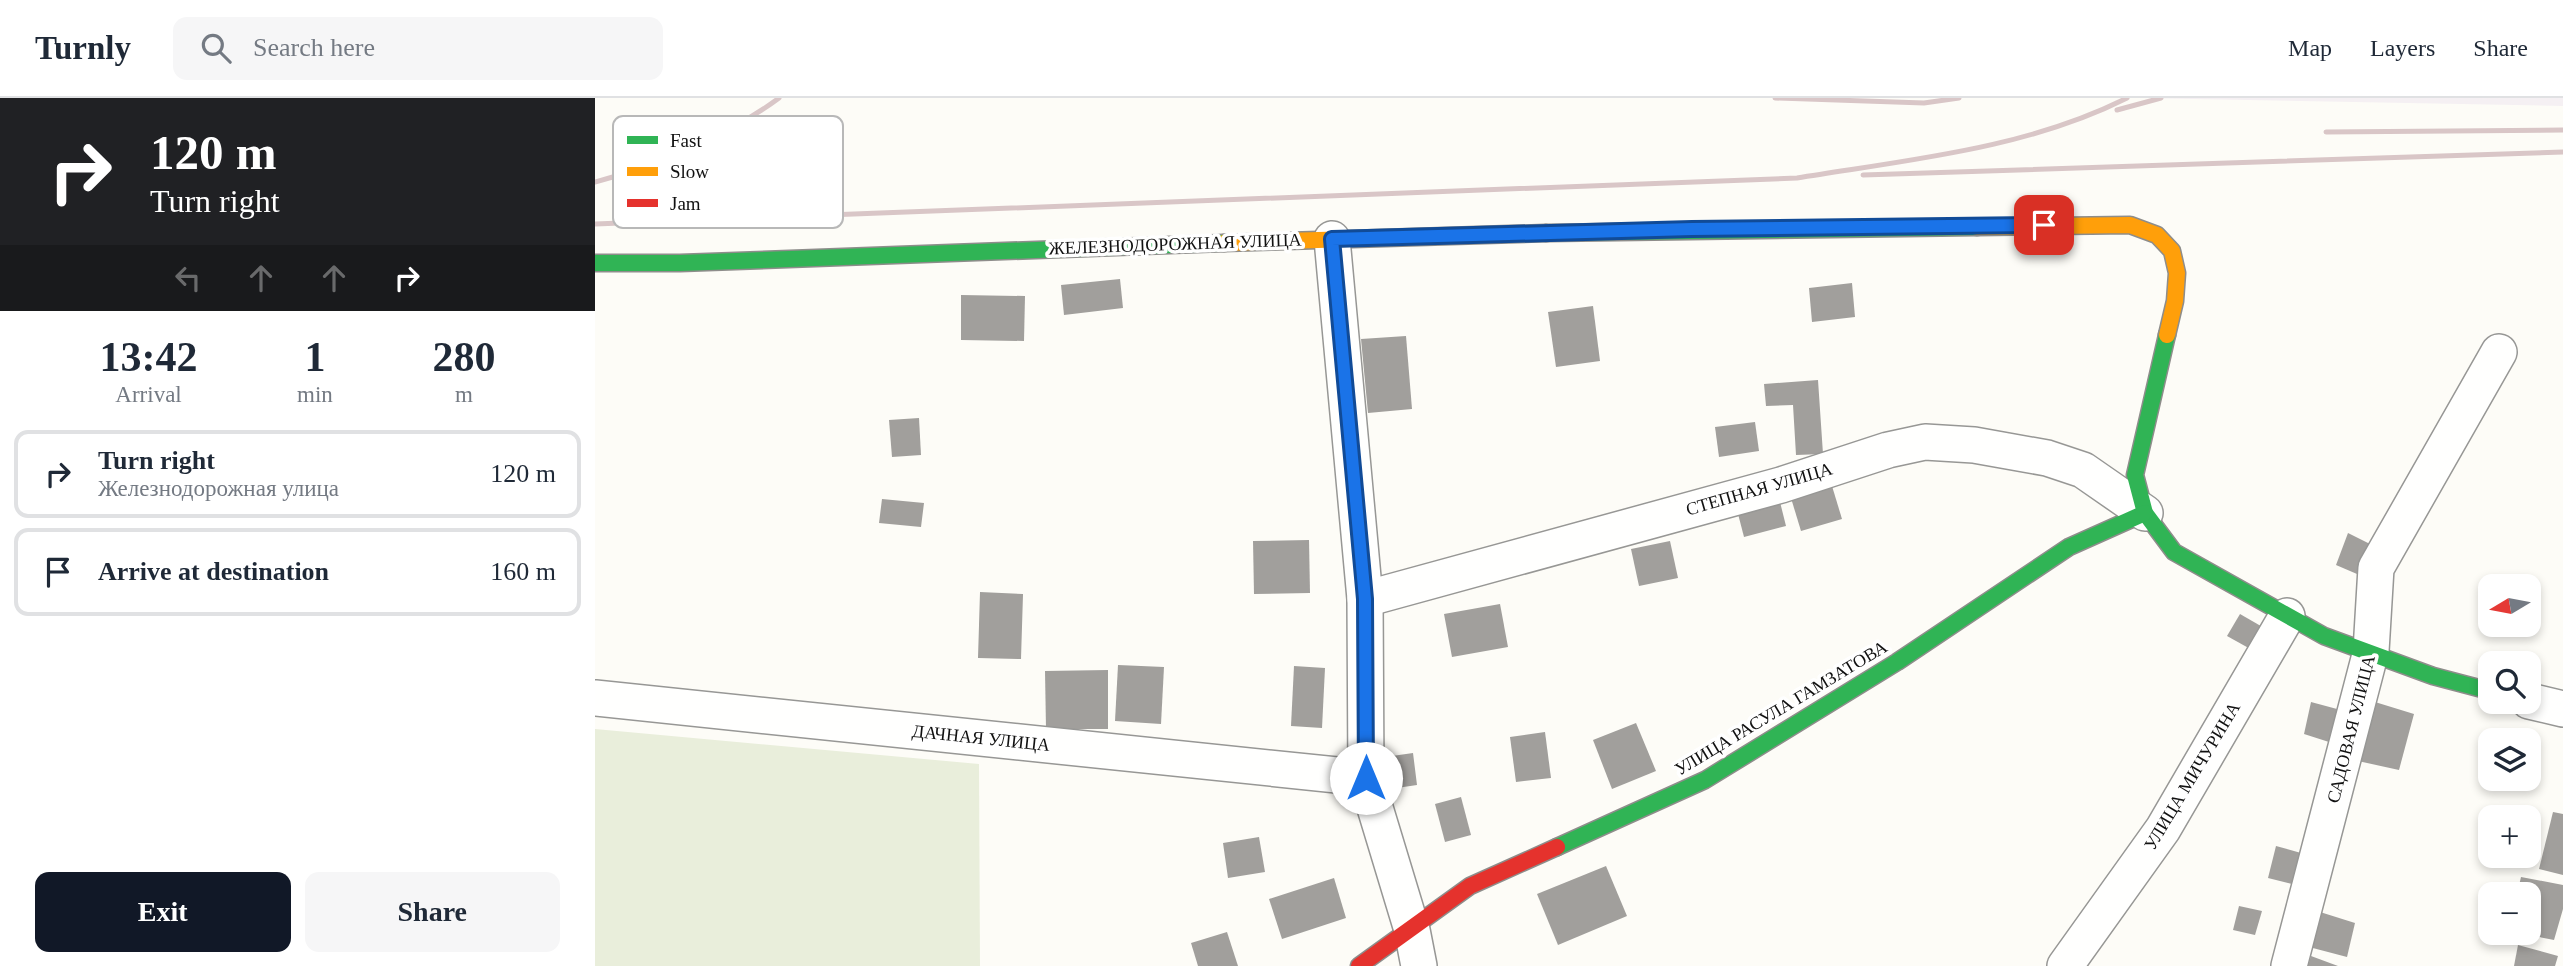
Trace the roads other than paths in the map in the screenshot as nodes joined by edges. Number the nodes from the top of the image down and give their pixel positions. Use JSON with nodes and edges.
{"nodes":[{"id":1,"x":1332,"y":239,"type":"junction"},
{"id":2,"x":595,"y":263,"type":"edge"},
{"id":3,"x":2499,"y":352,"type":"dead end"},
{"id":4,"x":2145,"y":513,"type":"junction"},
{"id":5,"x":1365,"y":599,"type":"junction"},
{"id":6,"x":2287,"y":616,"type":"junction"},
{"id":7,"x":2371,"y":651,"type":"junction"},
{"id":8,"x":2478,"y":688,"type":"edge"},
{"id":9,"x":595,"y":698,"type":"edge"},
{"id":10,"x":2541,"y":704,"type":"edge"},
{"id":11,"x":2563,"y":709,"type":"edge"},
{"id":12,"x":1366,"y":778,"type":"junction"},
{"id":13,"x":1412,"y":930,"type":"junction"},
{"id":14,"x":1359,"y":966,"type":"edge"},
{"id":15,"x":1419,"y":966,"type":"edge"},
{"id":16,"x":2065,"y":966,"type":"edge"},
{"id":17,"x":2289,"y":966,"type":"edge"}],
"edges":[{"from":1,"to":2,"type":"street","name":"ЖЕЛЕЗНОДОРОЖНАЯ УЛИЦА"},
{"from":1,"to":4,"type":"street","name":"ЖЕЛЕЗНОДОРОЖНАЯ УЛИЦА"},
{"from":1,"to":5,"type":"street"},
{"from":3,"to":7,"type":"street","name":"САДОВАЯ УЛИЦА"},
{"from":4,"to":5,"type":"street","name":"СТЕПНАЯ УЛИЦА"},
{"from":4,"to":6,"type":"street","name":"ЖЕЛЕЗНОДОРОЖНАЯ УЛИЦА"},
{"from":4,"to":13,"type":"street","name":"УЛИЦА РАСУЛА ГАМЗАТОВА"},
{"from":5,"to":12,"type":"street"},
{"from":6,"to":7,"type":"street","name":"ЖЕЛЕЗНОДОРОЖНАЯ УЛИЦА"},
{"from":6,"to":16,"type":"street","name":"УЛИЦА МИЧУРИНА"},
{"from":7,"to":8,"type":"street","name":"ЖЕЛЕЗНОДОРОЖНАЯ УЛИЦА"},
{"from":7,"to":17,"type":"street","name":"САДОВАЯ УЛИЦА"},
{"from":9,"to":12,"type":"street","name":"ДАЧНАЯ УЛИЦА"},
{"from":10,"to":11,"type":"street"},
{"from":12,"to":13,"type":"street"},
{"from":13,"to":14,"type":"street","name":"УЛИЦА РАСУЛА ГАМЗАТОВА"},
{"from":13,"to":15,"type":"street"}]}
